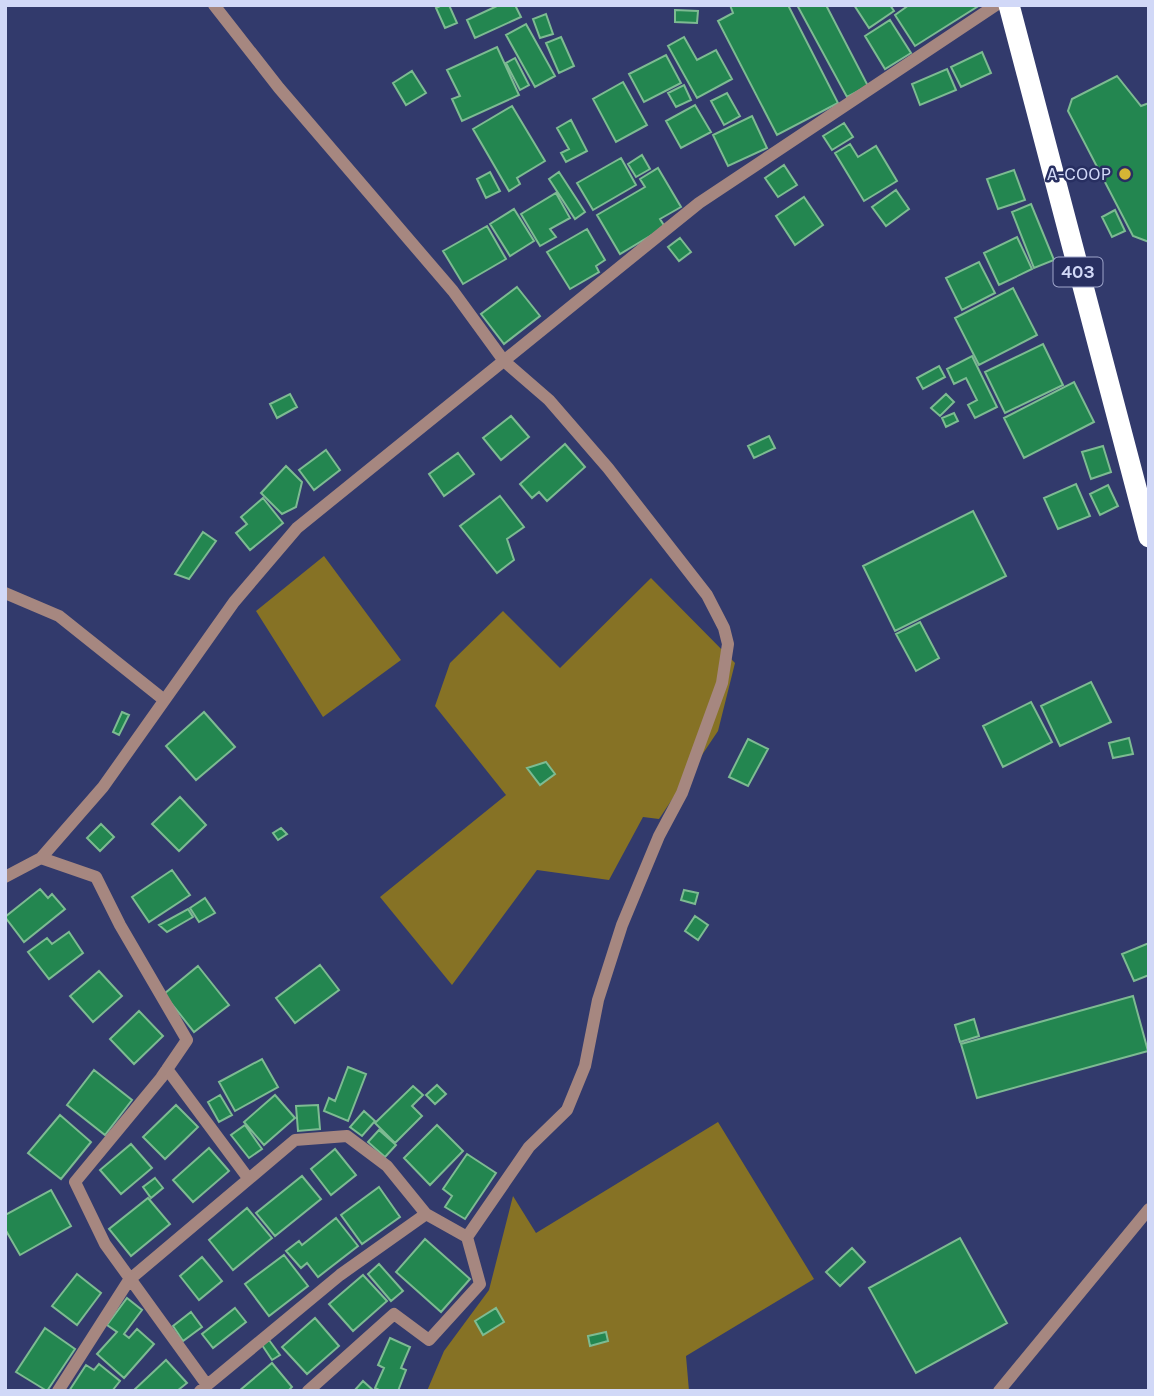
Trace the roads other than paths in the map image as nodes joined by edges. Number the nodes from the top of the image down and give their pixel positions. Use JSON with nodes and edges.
{"nodes":[{"id":1,"x":214,"y":5,"type":"edge"},
{"id":2,"x":996,"y":5,"type":"edge"},
{"id":3,"x":1009,"y":5,"type":"edge"},
{"id":4,"x":504,"y":360,"type":"junction"},
{"id":5,"x":1149,"y":537,"type":"edge"},
{"id":6,"x":5,"y":593,"type":"edge"},
{"id":7,"x":163,"y":699,"type":"junction"},
{"id":8,"x":41,"y":858,"type":"junction"},
{"id":9,"x":5,"y":877,"type":"edge"},
{"id":10,"x":167,"y":1069,"type":"junction"},
{"id":11,"x":248,"y":1178,"type":"junction"},
{"id":12,"x":1149,"y":1209,"type":"edge"},
{"id":13,"x":426,"y":1214,"type":"junction"},
{"id":14,"x":467,"y":1237,"type":"junction"},
{"id":15,"x":129,"y":1280,"type":"junction"},
{"id":16,"x":203,"y":1388,"type":"edge"},
{"id":17,"x":58,"y":1391,"type":"edge"},
{"id":18,"x":309,"y":1391,"type":"edge"},
{"id":19,"x":999,"y":1391,"type":"edge"}],
"edges":[{"from":1,"to":4,"type":"street"},
{"from":2,"to":4,"type":"street"},
{"from":3,"to":5,"type":"highway","number":"403"},
{"from":4,"to":7,"type":"street"},
{"from":4,"to":14,"type":"street"},
{"from":6,"to":7,"type":"street"},
{"from":7,"to":8,"type":"street"},
{"from":8,"to":9,"type":"street"},
{"from":8,"to":10,"type":"street"},
{"from":10,"to":11,"type":"street"},
{"from":10,"to":15,"type":"street"},
{"from":11,"to":13,"type":"street"},
{"from":11,"to":15,"type":"street"},
{"from":12,"to":19,"type":"street"},
{"from":13,"to":14,"type":"street"},
{"from":13,"to":16,"type":"street"},
{"from":14,"to":18,"type":"street"},
{"from":15,"to":16,"type":"street"},
{"from":15,"to":17,"type":"street"}]}
